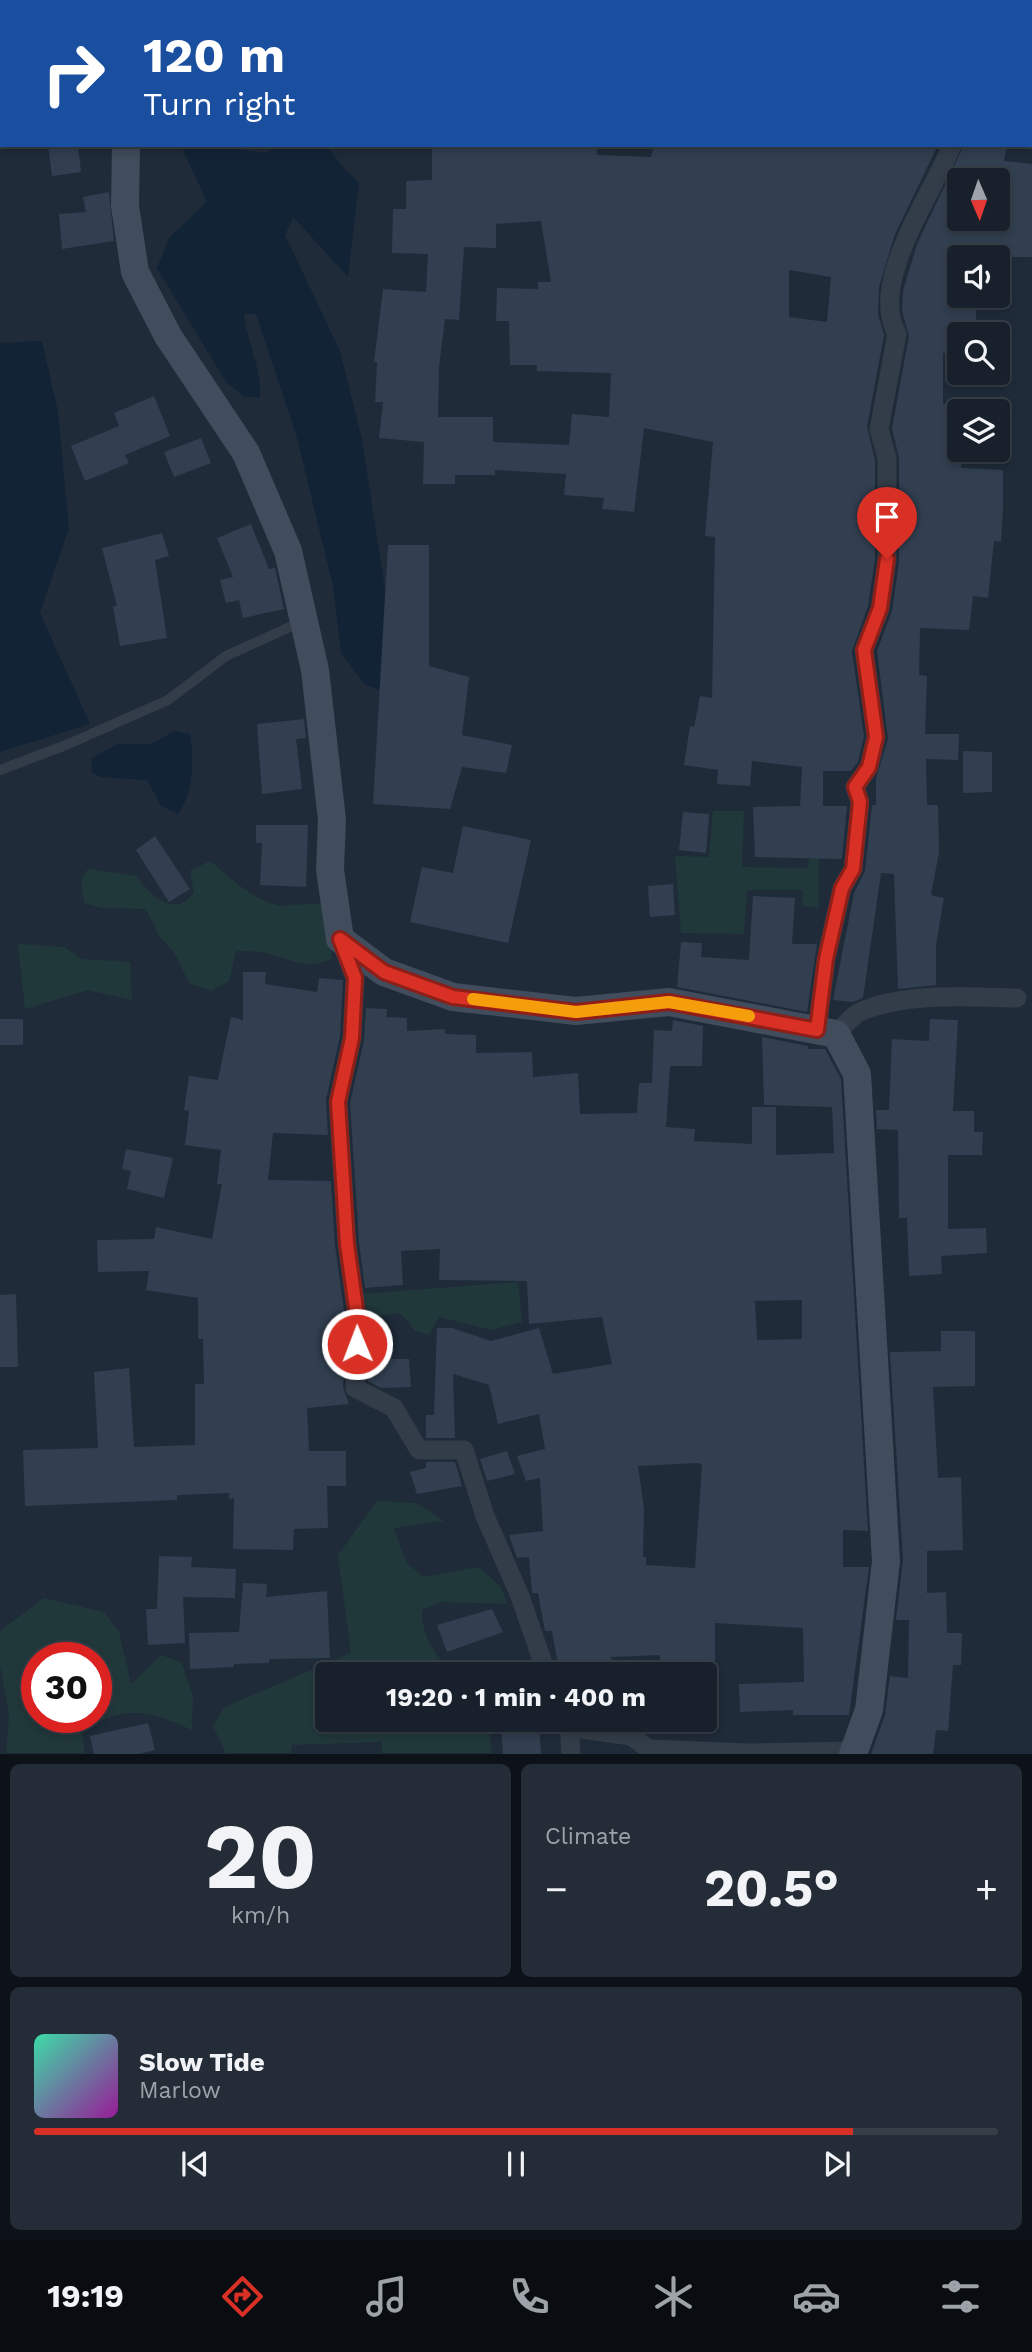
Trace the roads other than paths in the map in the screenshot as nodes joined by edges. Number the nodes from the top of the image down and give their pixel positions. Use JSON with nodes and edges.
{"nodes":[{"id":1,"x":126,"y":147,"type":"edge"},
{"id":2,"x":951,"y":147,"type":"edge"},
{"id":3,"x":304,"y":621,"type":"junction"},
{"id":4,"x":0,"y":770,"type":"edge"},
{"id":5,"x":340,"y":939,"type":"junction"},
{"id":6,"x":1017,"y":998,"type":"dead end"},
{"id":7,"x":827,"y":1032,"type":"junction"},
{"id":8,"x":543,"y":1662,"type":"edge"},
{"id":9,"x":568,"y":1732,"type":"edge"},
{"id":10,"x":610,"y":1732,"type":"edge"},
{"id":11,"x":853,"y":1752,"type":"edge"},
{"id":12,"x":571,"y":1754,"type":"edge"}],
"edges":[{"from":1,"to":3,"type":"street"},
{"from":2,"to":7,"type":"street"},
{"from":3,"to":4,"type":"lane"},
{"from":3,"to":5,"type":"street"},
{"from":5,"to":7,"type":"street"},
{"from":5,"to":8,"type":"street"},
{"from":6,"to":7,"type":"street"},
{"from":7,"to":11,"type":"street"},
{"from":9,"to":12,"type":"street"},
{"from":10,"to":11,"type":"street"}]}
